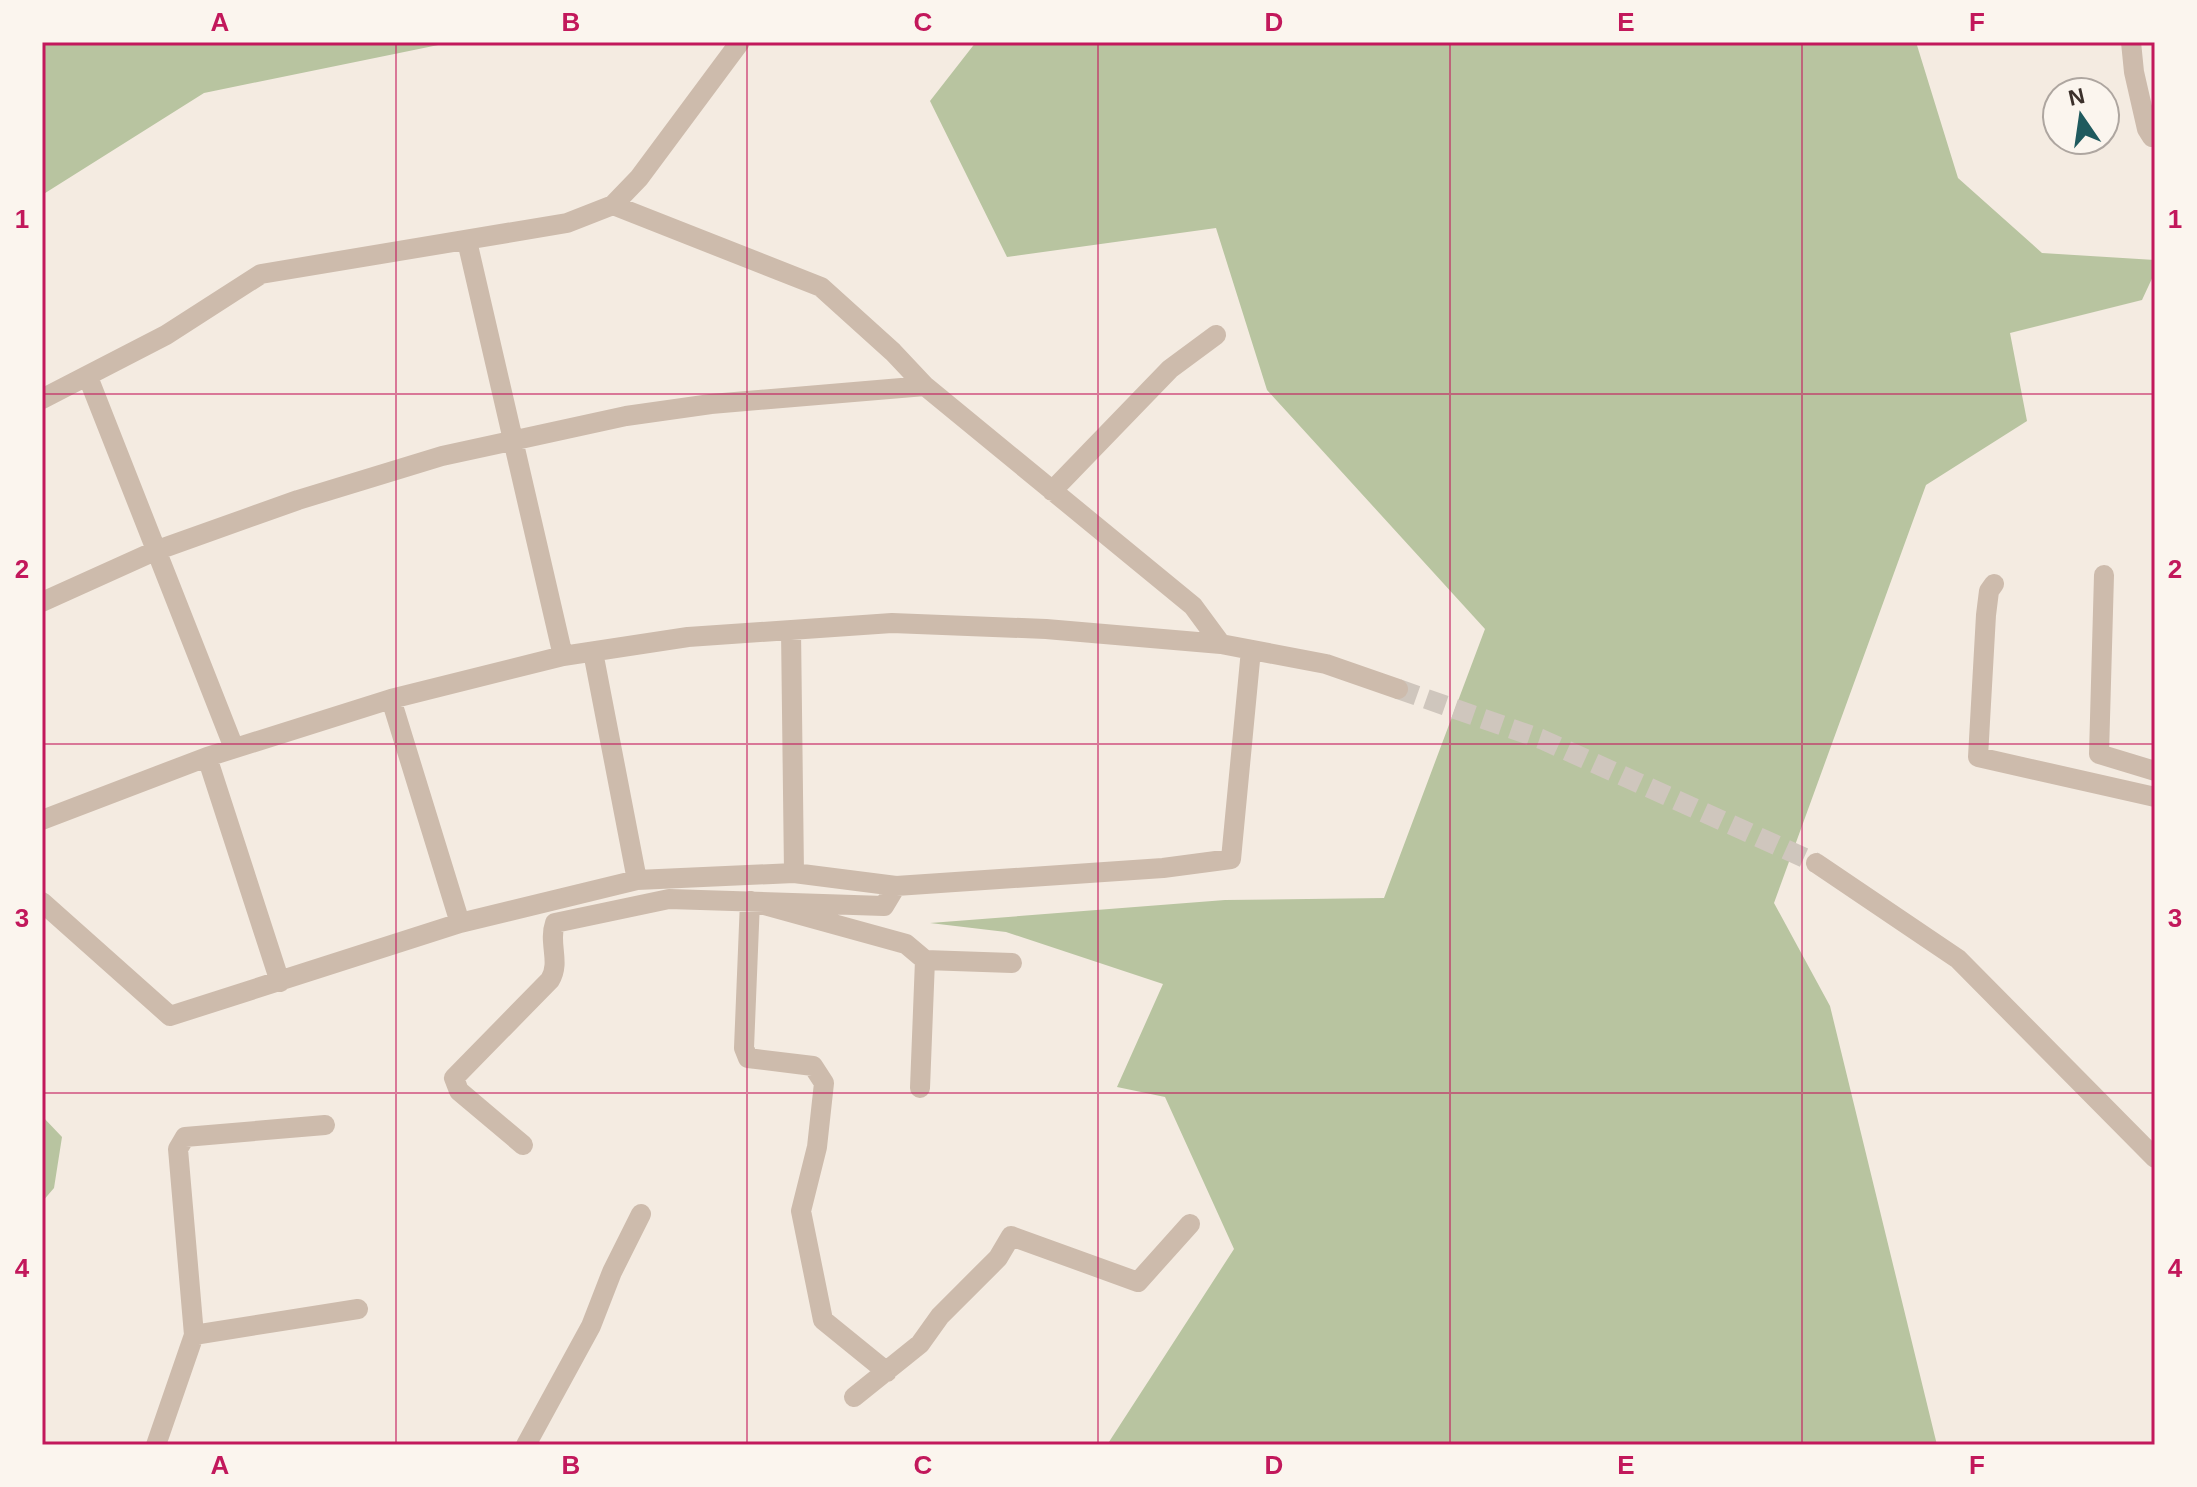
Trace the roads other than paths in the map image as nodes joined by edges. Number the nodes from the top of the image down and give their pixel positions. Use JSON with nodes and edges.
{"nodes":[{"id":1,"x":740,"y":42,"type":"edge"},
{"id":2,"x":2131,"y":42,"type":"edge"},
{"id":3,"x":2155,"y":136,"type":"edge"},
{"id":4,"x":613,"y":205,"type":"junction"},
{"id":5,"x":467,"y":241,"type":"junction"},
{"id":6,"x":1216,"y":335,"type":"dead end"},
{"id":7,"x":88,"y":377,"type":"junction"},
{"id":8,"x":925,"y":386,"type":"junction"},
{"id":9,"x":42,"y":399,"type":"edge"},
{"id":10,"x":512,"y":439,"type":"junction"},
{"id":11,"x":1052,"y":491,"type":"junction"},
{"id":12,"x":155,"y":551,"type":"junction"},
{"id":13,"x":2104,"y":575,"type":"dead end"},
{"id":14,"x":1994,"y":584,"type":"dead end"},
{"id":15,"x":42,"y":602,"type":"edge"},
{"id":16,"x":791,"y":630,"type":"junction"},
{"id":17,"x":1221,"y":644,"type":"junction"},
{"id":18,"x":1251,"y":650,"type":"junction"},
{"id":19,"x":593,"y":652,"type":"junction"},
{"id":20,"x":563,"y":656,"type":"junction"},
{"id":21,"x":1398,"y":689,"type":"tunnel mouth"},
{"id":22,"x":391,"y":699,"type":"junction"},
{"id":23,"x":234,"y":748,"type":"junction"},
{"id":24,"x":207,"y":757,"type":"junction"},
{"id":25,"x":2155,"y":771,"type":"edge"},
{"id":26,"x":2155,"y":797,"type":"edge"},
{"id":27,"x":42,"y":820,"type":"edge"},
{"id":28,"x":1816,"y":863,"type":"tunnel mouth"},
{"id":29,"x":794,"y":873,"type":"junction"},
{"id":30,"x":637,"y":880,"type":"junction"},
{"id":31,"x":896,"y":886,"type":"junction"},
{"id":32,"x":750,"y":901,"type":"junction"},
{"id":33,"x":42,"y":902,"type":"edge"},
{"id":34,"x":460,"y":923,"type":"junction"},
{"id":35,"x":925,"y":960,"type":"junction"},
{"id":36,"x":1012,"y":963,"type":"dead end"},
{"id":37,"x":280,"y":982,"type":"junction"},
{"id":38,"x":920,"y":1088,"type":"dead end"},
{"id":39,"x":325,"y":1125,"type":"dead end"},
{"id":40,"x":523,"y":1145,"type":"dead end"},
{"id":41,"x":2155,"y":1158,"type":"edge"},
{"id":42,"x":641,"y":1214,"type":"dead end"},
{"id":43,"x":1190,"y":1224,"type":"dead end"},
{"id":44,"x":358,"y":1309,"type":"dead end"},
{"id":45,"x":194,"y":1335,"type":"junction"},
{"id":46,"x":887,"y":1372,"type":"junction"},
{"id":47,"x":854,"y":1397,"type":"dead end"},
{"id":48,"x":156,"y":1445,"type":"edge"},
{"id":49,"x":526,"y":1445,"type":"edge"}],
"edges":[{"from":1,"to":4,"type":"street"},
{"from":2,"to":3,"type":"street"},
{"from":4,"to":5,"type":"street"},
{"from":4,"to":8,"type":"street"},
{"from":5,"to":7,"type":"street"},
{"from":5,"to":10,"type":"street"},
{"from":6,"to":11,"type":"street"},
{"from":7,"to":9,"type":"street"},
{"from":7,"to":12,"type":"street"},
{"from":8,"to":10,"type":"street"},
{"from":8,"to":11,"type":"street"},
{"from":10,"to":12,"type":"street"},
{"from":10,"to":20,"type":"street"},
{"from":11,"to":17,"type":"street"},
{"from":12,"to":15,"type":"street"},
{"from":12,"to":23,"type":"street"},
{"from":13,"to":25,"type":"street"},
{"from":14,"to":26,"type":"street"},
{"from":16,"to":17,"type":"street"},
{"from":16,"to":19,"type":"street"},
{"from":16,"to":29,"type":"street"},
{"from":17,"to":18,"type":"street"},
{"from":18,"to":21,"type":"street"},
{"from":18,"to":31,"type":"street"},
{"from":19,"to":20,"type":"street"},
{"from":19,"to":30,"type":"street"},
{"from":20,"to":22,"type":"street"},
{"from":22,"to":23,"type":"street"},
{"from":22,"to":34,"type":"street"},
{"from":23,"to":24,"type":"street"},
{"from":24,"to":27,"type":"street"},
{"from":24,"to":37,"type":"street"},
{"from":28,"to":41,"type":"street"},
{"from":29,"to":30,"type":"street"},
{"from":29,"to":31,"type":"street"},
{"from":30,"to":34,"type":"street"},
{"from":31,"to":32,"type":"street"},
{"from":32,"to":35,"type":"street"},
{"from":32,"to":40,"type":"street"},
{"from":32,"to":46,"type":"street"},
{"from":33,"to":37,"type":"street"},
{"from":34,"to":37,"type":"street"},
{"from":35,"to":36,"type":"street"},
{"from":35,"to":38,"type":"street"},
{"from":39,"to":45,"type":"street"},
{"from":42,"to":49,"type":"street"},
{"from":43,"to":46,"type":"street"},
{"from":44,"to":45,"type":"street"},
{"from":45,"to":48,"type":"street"},
{"from":46,"to":47,"type":"street"}]}
